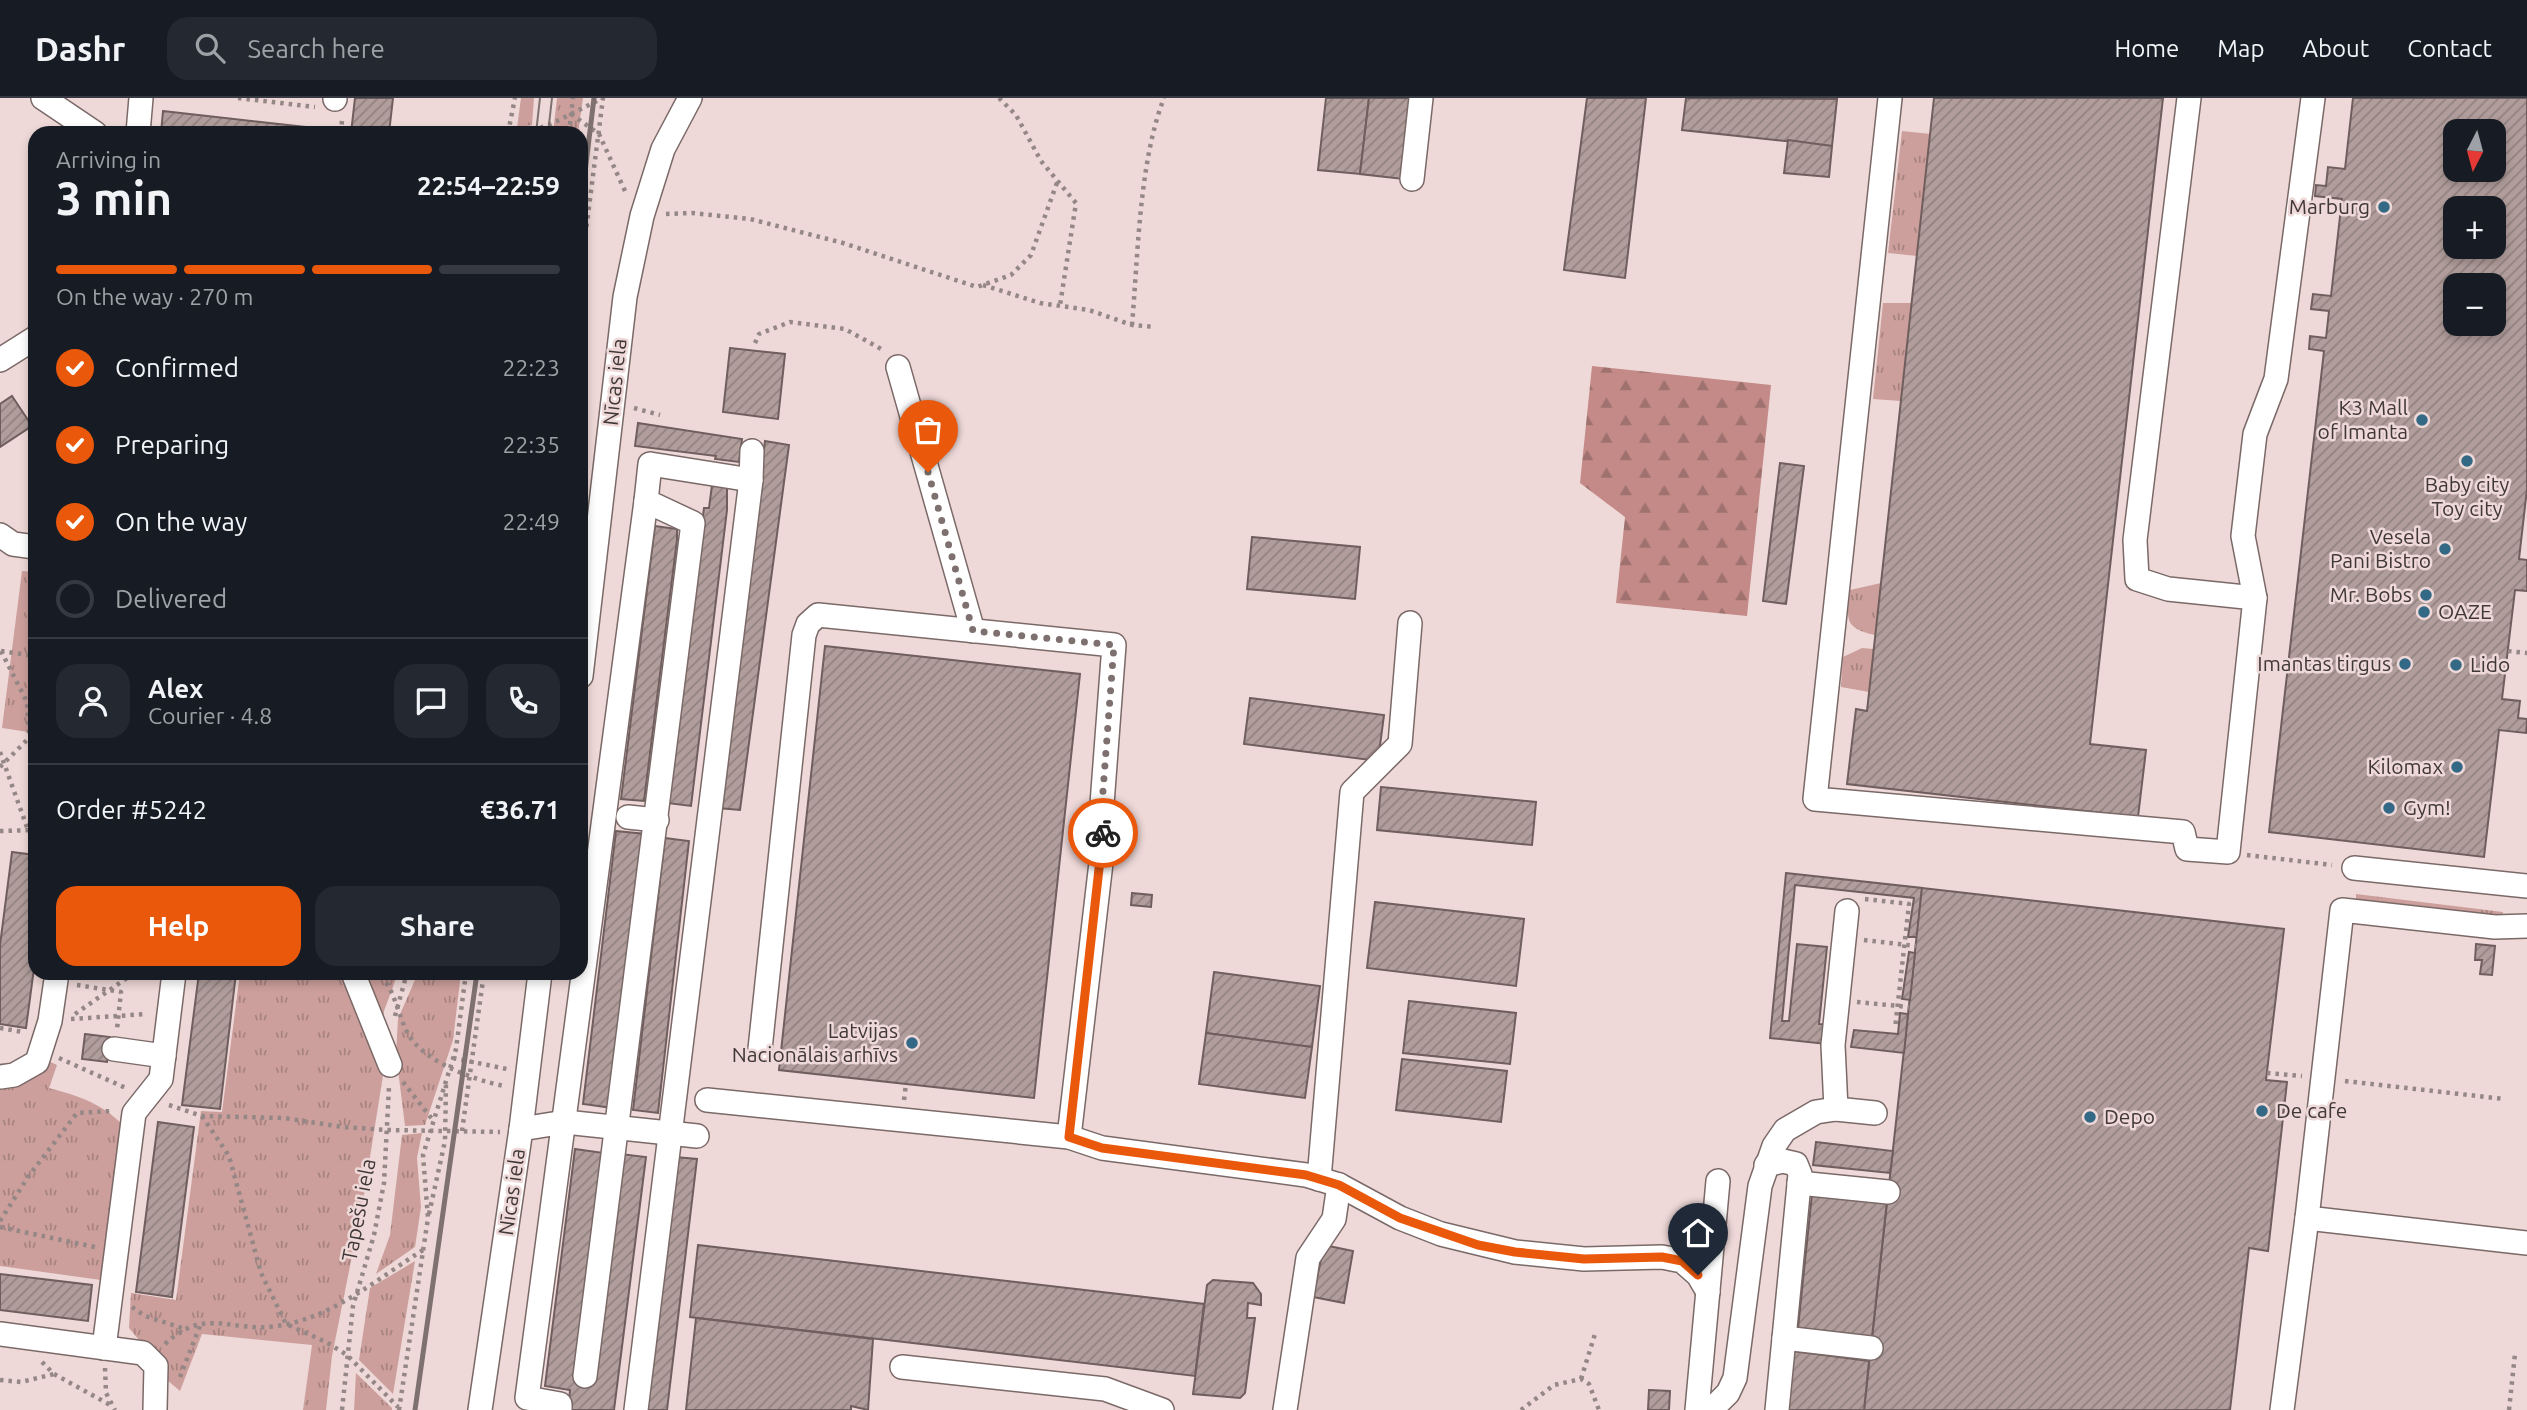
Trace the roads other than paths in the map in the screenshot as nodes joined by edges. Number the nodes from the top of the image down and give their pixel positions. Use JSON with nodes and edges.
{"nodes":[{"id":1,"x":43,"y":98,"type":"edge"},
{"id":2,"x":141,"y":98,"type":"edge"},
{"id":3,"x":690,"y":98,"type":"edge"},
{"id":4,"x":1420,"y":98,"type":"edge"},
{"id":5,"x":1890,"y":98,"type":"edge"},
{"id":6,"x":2189,"y":98,"type":"edge"},
{"id":7,"x":2313,"y":98,"type":"edge"},
{"id":8,"x":85,"y":126,"type":"edge"},
{"id":9,"x":139,"y":126,"type":"edge"},
{"id":10,"x":1412,"y":178,"type":"dead end"},
{"id":11,"x":28,"y":342,"type":"edge"},
{"id":12,"x":0,"y":360,"type":"edge"},
{"id":13,"x":898,"y":367,"type":"road end"},
{"id":14,"x":752,"y":451,"type":"dead end"},
{"id":15,"x":751,"y":480,"type":"junction"},
{"id":16,"x":646,"y":501,"type":"junction"},
{"id":17,"x":0,"y":535,"type":"edge"},
{"id":18,"x":28,"y":546,"type":"edge"},
{"id":19,"x":2255,"y":598,"type":"junction"},
{"id":20,"x":588,"y":616,"type":"edge"},
{"id":21,"x":1410,"y":623,"type":"dead end"},
{"id":22,"x":973,"y":631,"type":"junction"},
{"id":23,"x":628,"y":817,"type":"dead end"},
{"id":24,"x":657,"y":820,"type":"junction"},
{"id":25,"x":2354,"y":868,"type":"road end"},
{"id":26,"x":2527,"y":886,"type":"edge"},
{"id":27,"x":1847,"y":911,"type":"road end"},
{"id":28,"x":2527,"y":926,"type":"edge"},
{"id":29,"x":588,"y":946,"type":"edge"},
{"id":30,"x":56,"y":980,"type":"edge"},
{"id":31,"x":173,"y":980,"type":"edge"},
{"id":32,"x":356,"y":980,"type":"edge"},
{"id":33,"x":539,"y":980,"type":"edge"},
{"id":34,"x":584,"y":980,"type":"edge"},
{"id":35,"x":114,"y":1049,"type":"road end"},
{"id":36,"x":760,"y":1049,"type":"dead end"},
{"id":37,"x":164,"y":1056,"type":"junction"},
{"id":38,"x":390,"y":1065,"type":"road end"},
{"id":39,"x":0,"y":1077,"type":"edge"},
{"id":40,"x":706,"y":1100,"type":"dead end"},
{"id":41,"x":1836,"y":1109,"type":"junction"},
{"id":42,"x":1875,"y":1112,"type":"dead end"},
{"id":43,"x":565,"y":1122,"type":"junction"},
{"id":44,"x":617,"y":1126,"type":"junction"},
{"id":45,"x":522,"y":1129,"type":"junction"},
{"id":46,"x":669,"y":1133,"type":"junction"},
{"id":47,"x":697,"y":1136,"type":"dead end"},
{"id":48,"x":1069,"y":1137,"type":"junction"},
{"id":49,"x":1766,"y":1165,"type":"junction"},
{"id":50,"x":1718,"y":1181,"type":"dead end"},
{"id":51,"x":1329,"y":1182,"type":"junction"},
{"id":52,"x":1799,"y":1183,"type":"junction"},
{"id":53,"x":1888,"y":1192,"type":"dead end"},
{"id":54,"x":2306,"y":1218,"type":"junction"},
{"id":55,"x":2527,"y":1243,"type":"edge"},
{"id":56,"x":1708,"y":1292,"type":"junction"},
{"id":57,"x":1747,"y":1296,"type":"junction"},
{"id":58,"x":10,"y":1336,"type":"edge"},
{"id":59,"x":1784,"y":1338,"type":"junction"},
{"id":60,"x":104,"y":1348,"type":"junction"},
{"id":61,"x":1871,"y":1348,"type":"dead end"},
{"id":62,"x":902,"y":1367,"type":"dead end"},
{"id":63,"x":584,"y":1376,"type":"dead end"},
{"id":64,"x":526,"y":1404,"type":"edge"},
{"id":65,"x":155,"y":1407,"type":"edge"},
{"id":66,"x":480,"y":1410,"type":"edge"},
{"id":67,"x":560,"y":1410,"type":"edge"},
{"id":68,"x":636,"y":1410,"type":"edge"},
{"id":69,"x":1162,"y":1410,"type":"edge"},
{"id":70,"x":1285,"y":1410,"type":"edge"},
{"id":71,"x":1697,"y":1410,"type":"edge"},
{"id":72,"x":1711,"y":1410,"type":"edge"},
{"id":73,"x":1777,"y":1410,"type":"edge"},
{"id":74,"x":2282,"y":1410,"type":"edge"}],
"edges":[{"from":1,"to":8,"type":"street"},
{"from":2,"to":9,"type":"street"},
{"from":3,"to":20,"type":"street","name":"Nīcas iela"},
{"from":4,"to":10,"type":"street"},
{"from":5,"to":19,"type":"street"},
{"from":6,"to":19,"type":"street"},
{"from":7,"to":19,"type":"street"},
{"from":11,"to":12,"type":"street"},
{"from":13,"to":22,"type":"street"},
{"from":14,"to":15,"type":"street"},
{"from":15,"to":16,"type":"street"},
{"from":15,"to":46,"type":"street"},
{"from":16,"to":24,"type":"street"},
{"from":16,"to":29,"type":"street"},
{"from":17,"to":18,"type":"street"},
{"from":21,"to":51,"type":"street"},
{"from":22,"to":36,"type":"street"},
{"from":22,"to":48,"type":"street"},
{"from":23,"to":24,"type":"street"},
{"from":24,"to":44,"type":"street"},
{"from":25,"to":26,"type":"street"},
{"from":27,"to":41,"type":"street"},
{"from":28,"to":54,"type":"street"},
{"from":30,"to":39,"type":"street"},
{"from":31,"to":37,"type":"street"},
{"from":32,"to":38,"type":"street"},
{"from":33,"to":45,"type":"street","name":"Nīcas iela"},
{"from":34,"to":43,"type":"street"},
{"from":35,"to":37,"type":"street"},
{"from":37,"to":60,"type":"street"},
{"from":40,"to":48,"type":"street"},
{"from":41,"to":42,"type":"street"},
{"from":41,"to":49,"type":"street"},
{"from":43,"to":44,"type":"street"},
{"from":43,"to":45,"type":"street"},
{"from":43,"to":64,"type":"street"},
{"from":44,"to":46,"type":"street"},
{"from":44,"to":63,"type":"street"},
{"from":45,"to":66,"type":"street","name":"Nīcas iela"},
{"from":46,"to":47,"type":"street"},
{"from":46,"to":68,"type":"street"},
{"from":48,"to":51,"type":"street"},
{"from":49,"to":52,"type":"street"},
{"from":49,"to":57,"type":"street"},
{"from":50,"to":56,"type":"street"},
{"from":51,"to":56,"type":"street"},
{"from":51,"to":70,"type":"street"},
{"from":52,"to":53,"type":"street"},
{"from":52,"to":59,"type":"street"},
{"from":54,"to":55,"type":"street"},
{"from":54,"to":74,"type":"street"},
{"from":56,"to":57,"type":"street"},
{"from":56,"to":71,"type":"street"},
{"from":57,"to":72,"type":"street"},
{"from":58,"to":60,"type":"street"},
{"from":59,"to":61,"type":"street"},
{"from":59,"to":73,"type":"street"},
{"from":60,"to":65,"type":"street"},
{"from":62,"to":69,"type":"street"},
{"from":64,"to":67,"type":"street"}]}
